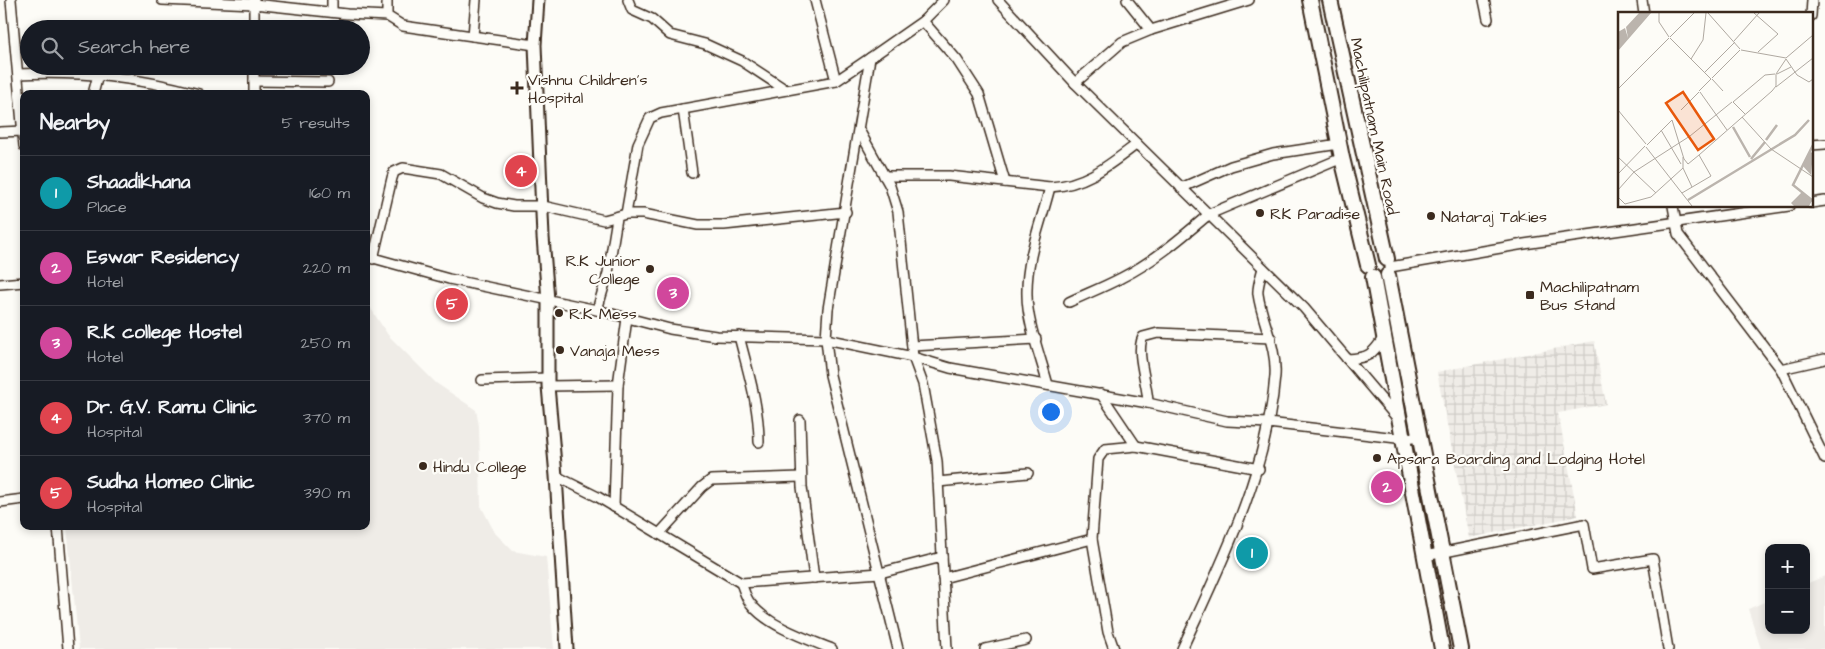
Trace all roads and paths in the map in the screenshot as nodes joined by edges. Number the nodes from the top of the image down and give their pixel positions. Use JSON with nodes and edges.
{"nodes":[{"id":1,"x":11,"y":0,"type":"edge"},
{"id":2,"x":162,"y":0,"type":"edge"},
{"id":3,"x":332,"y":0,"type":"edge"},
{"id":4,"x":387,"y":0,"type":"edge"},
{"id":5,"x":476,"y":0,"type":"edge"},
{"id":6,"x":538,"y":0,"type":"edge"},
{"id":7,"x":628,"y":0,"type":"edge"},
{"id":8,"x":815,"y":0,"type":"edge"},
{"id":9,"x":944,"y":0,"type":"edge"},
{"id":10,"x":998,"y":0,"type":"edge"},
{"id":11,"x":1127,"y":0,"type":"edge"},
{"id":12,"x":1249,"y":0,"type":"edge"},
{"id":13,"x":1310,"y":0,"type":"edge"},
{"id":14,"x":1330,"y":0,"type":"edge"},
{"id":15,"x":1484,"y":0,"type":"edge"},
{"id":16,"x":254,"y":2,"type":"edge"},
{"id":17,"x":332,"y":12,"type":"junction"},
{"id":18,"x":387,"y":16,"type":"junction"},
{"id":19,"x":1488,"y":19,"type":"dead end"},
{"id":20,"x":254,"y":20,"type":"edge"},
{"id":21,"x":923,"y":21,"type":"junction"},
{"id":22,"x":1151,"y":30,"type":"junction"},
{"id":23,"x":474,"y":36,"type":"junction"},
{"id":24,"x":535,"y":45,"type":"junction"},
{"id":25,"x":870,"y":58,"type":"junction"},
{"id":26,"x":18,"y":74,"type":"joint"},
{"id":27,"x":98,"y":75,"type":"joint"},
{"id":28,"x":254,"y":75,"type":"edge"},
{"id":29,"x":254,"y":81,"type":"junction"},
{"id":30,"x":836,"y":81,"type":"junction"},
{"id":31,"x":328,"y":82,"type":"dead end"},
{"id":32,"x":1075,"y":83,"type":"junction"},
{"id":33,"x":94,"y":90,"type":"edge"},
{"id":34,"x":181,"y":90,"type":"edge"},
{"id":35,"x":254,"y":90,"type":"edge"},
{"id":36,"x":786,"y":90,"type":"junction"},
{"id":37,"x":20,"y":97,"type":"edge"},
{"id":38,"x":683,"y":109,"type":"junction"},
{"id":39,"x":859,"y":130,"type":"junction"},
{"id":40,"x":20,"y":131,"type":"edge"},
{"id":41,"x":0,"y":132,"type":"edge"},
{"id":42,"x":1137,"y":144,"type":"junction"},
{"id":43,"x":1825,"y":144,"type":"edge"},
{"id":44,"x":1812,"y":146,"type":"edge"},
{"id":45,"x":1341,"y":151,"type":"junction"},
{"id":46,"x":692,"y":173,"type":"dead end"},
{"id":47,"x":884,"y":176,"type":"junction"},
{"id":48,"x":1005,"y":182,"type":"junction"},
{"id":49,"x":1050,"y":187,"type":"junction"},
{"id":50,"x":1181,"y":188,"type":"junction"},
{"id":51,"x":1825,"y":201,"type":"edge"},
{"id":52,"x":1812,"y":203,"type":"edge"},
{"id":53,"x":543,"y":206,"type":"junction"},
{"id":54,"x":1673,"y":208,"type":"edge"},
{"id":55,"x":1775,"y":208,"type":"edge"},
{"id":56,"x":846,"y":212,"type":"junction"},
{"id":57,"x":1208,"y":215,"type":"junction"},
{"id":58,"x":622,"y":216,"type":"junction"},
{"id":59,"x":1675,"y":222,"type":"junction"},
{"id":60,"x":370,"y":257,"type":"edge"},
{"id":61,"x":1388,"y":267,"type":"junction"},
{"id":62,"x":1263,"y":268,"type":"junction"},
{"id":63,"x":1370,"y":271,"type":"junction"},
{"id":64,"x":20,"y":282,"type":"edge"},
{"id":65,"x":0,"y":284,"type":"edge"},
{"id":66,"x":548,"y":300,"type":"junction"},
{"id":67,"x":1069,"y":302,"type":"dead end"},
{"id":68,"x":598,"y":310,"type":"junction"},
{"id":69,"x":627,"y":318,"type":"junction"},
{"id":70,"x":739,"y":336,"type":"junction"},
{"id":71,"x":1384,"y":337,"type":"junction"},
{"id":72,"x":1270,"y":338,"type":"junction"},
{"id":73,"x":826,"y":339,"type":"junction"},
{"id":74,"x":1036,"y":339,"type":"junction"},
{"id":75,"x":912,"y":346,"type":"junction"},
{"id":76,"x":913,"y":357,"type":"junction"},
{"id":77,"x":1347,"y":359,"type":"junction"},
{"id":78,"x":1825,"y":359,"type":"edge"},
{"id":79,"x":1781,"y":368,"type":"junction"},
{"id":80,"x":482,"y":380,"type":"dead end"},
{"id":81,"x":548,"y":382,"type":"junction"},
{"id":82,"x":618,"y":385,"type":"junction"},
{"id":83,"x":1048,"y":385,"type":"junction"},
{"id":84,"x":1100,"y":394,"type":"junction"},
{"id":85,"x":1148,"y":403,"type":"junction"},
{"id":86,"x":800,"y":420,"type":"dead end"},
{"id":87,"x":1268,"y":423,"type":"junction"},
{"id":88,"x":1402,"y":424,"type":"junction"},
{"id":89,"x":1419,"y":436,"type":"junction"},
{"id":90,"x":1404,"y":440,"type":"junction"},
{"id":91,"x":759,"y":442,"type":"dead end"},
{"id":92,"x":1821,"y":444,"type":"edge"},
{"id":93,"x":1136,"y":446,"type":"junction"},
{"id":94,"x":1422,"y":453,"type":"junction"},
{"id":95,"x":1408,"y":456,"type":"junction"},
{"id":96,"x":1825,"y":459,"type":"edge"},
{"id":97,"x":1259,"y":469,"type":"junction"},
{"id":98,"x":1028,"y":473,"type":"dead end"},
{"id":99,"x":556,"y":476,"type":"junction"},
{"id":100,"x":801,"y":477,"type":"junction"},
{"id":101,"x":938,"y":482,"type":"junction"},
{"id":102,"x":20,"y":500,"type":"edge"},
{"id":103,"x":0,"y":502,"type":"edge"},
{"id":104,"x":614,"y":507,"type":"junction"},
{"id":105,"x":58,"y":530,"type":"edge"},
{"id":106,"x":660,"y":534,"type":"junction"},
{"id":107,"x":1092,"y":539,"type":"junction"},
{"id":108,"x":1443,"y":552,"type":"junction"},
{"id":109,"x":1425,"y":556,"type":"junction"},
{"id":110,"x":942,"y":557,"type":"junction"},
{"id":111,"x":880,"y":573,"type":"junction"},
{"id":112,"x":814,"y":578,"type":"junction"},
{"id":113,"x":943,"y":578,"type":"junction"},
{"id":114,"x":741,"y":583,"type":"junction"},
{"id":115,"x":1026,"y":640,"type":"dead end"},
{"id":116,"x":68,"y":649,"type":"edge"},
{"id":117,"x":567,"y":649,"type":"edge"},
{"id":118,"x":832,"y":649,"type":"edge"},
{"id":119,"x":898,"y":649,"type":"edge"},
{"id":120,"x":947,"y":649,"type":"edge"},
{"id":121,"x":985,"y":649,"type":"edge"},
{"id":122,"x":1114,"y":649,"type":"edge"},
{"id":123,"x":1182,"y":649,"type":"edge"},
{"id":124,"x":1442,"y":649,"type":"edge"},
{"id":125,"x":1461,"y":649,"type":"edge"},
{"id":126,"x":1668,"y":649,"type":"edge"}],
"edges":[{"from":1,"to":26,"type":"street"},
{"from":2,"to":16,"type":"street"},
{"from":3,"to":17,"type":"street"},
{"from":4,"to":18,"type":"street"},
{"from":5,"to":23,"type":"street"},
{"from":6,"to":24,"type":"street"},
{"from":7,"to":36,"type":"street"},
{"from":8,"to":30,"type":"street"},
{"from":9,"to":21,"type":"street"},
{"from":10,"to":32,"type":"street"},
{"from":11,"to":22,"type":"street"},
{"from":12,"to":22,"type":"street"},
{"from":13,"to":45,"type":"main road"},
{"from":14,"to":61,"type":"main road","name":"Machilipatnam Main Road"},
{"from":15,"to":19,"type":"street"},
{"from":16,"to":17,"type":"street"},
{"from":16,"to":20,"type":"street"},
{"from":17,"to":18,"type":"street"},
{"from":18,"to":23,"type":"street"},
{"from":21,"to":25,"type":"street"},
{"from":21,"to":48,"type":"street"},
{"from":22,"to":32,"type":"street"},
{"from":23,"to":24,"type":"street"},
{"from":24,"to":53,"type":"street"},
{"from":25,"to":30,"type":"street"},
{"from":25,"to":39,"type":"street"},
{"from":26,"to":37,"type":"street"},
{"from":27,"to":33,"type":"street"},
{"from":27,"to":34,"type":"street"},
{"from":28,"to":29,"type":"street"},
{"from":29,"to":31,"type":"street"},
{"from":29,"to":35,"type":"street"},
{"from":30,"to":36,"type":"street"},
{"from":32,"to":42,"type":"street"},
{"from":36,"to":38,"type":"street"},
{"from":38,"to":46,"type":"street"},
{"from":38,"to":58,"type":"street"},
{"from":39,"to":47,"type":"street"},
{"from":39,"to":56,"type":"street"},
{"from":40,"to":41,"type":"street"},
{"from":42,"to":49,"type":"street"},
{"from":42,"to":50,"type":"street"},
{"from":43,"to":44,"type":"street"},
{"from":45,"to":50,"type":"street"},
{"from":45,"to":57,"type":"street"},
{"from":45,"to":63,"type":"main road"},
{"from":47,"to":48,"type":"street"},
{"from":47,"to":75,"type":"street"},
{"from":48,"to":49,"type":"street"},
{"from":49,"to":74,"type":"street"},
{"from":50,"to":57,"type":"street"},
{"from":51,"to":52,"type":"street"},
{"from":53,"to":58,"type":"street"},
{"from":53,"to":60,"type":"street"},
{"from":53,"to":66,"type":"street"},
{"from":54,"to":59,"type":"street"},
{"from":55,"to":59,"type":"street"},
{"from":56,"to":58,"type":"street"},
{"from":56,"to":73,"type":"street"},
{"from":57,"to":62,"type":"street"},
{"from":57,"to":67,"type":"street"},
{"from":58,"to":68,"type":"street"},
{"from":59,"to":61,"type":"street"},
{"from":59,"to":79,"type":"street"},
{"from":60,"to":66,"type":"street"},
{"from":61,"to":63,"type":"main road"},
{"from":61,"to":63,"type":"main road"},
{"from":61,"to":89,"type":"main road","name":"Machilipatnam Main Road"},
{"from":62,"to":72,"type":"street"},
{"from":62,"to":77,"type":"street"},
{"from":63,"to":71,"type":"main road"},
{"from":64,"to":65,"type":"street"},
{"from":66,"to":68,"type":"street"},
{"from":66,"to":81,"type":"street"},
{"from":68,"to":69,"type":"street"},
{"from":69,"to":70,"type":"street"},
{"from":69,"to":82,"type":"street"},
{"from":70,"to":73,"type":"street"},
{"from":70,"to":91,"type":"street"},
{"from":71,"to":77,"type":"street"},
{"from":71,"to":88,"type":"main road"},
{"from":72,"to":85,"type":"street"},
{"from":72,"to":87,"type":"street"},
{"from":73,"to":76,"type":"street"},
{"from":73,"to":111,"type":"street"},
{"from":74,"to":75,"type":"street"},
{"from":74,"to":83,"type":"street"},
{"from":75,"to":76,"type":"street"},
{"from":76,"to":83,"type":"street"},
{"from":76,"to":101,"type":"street"},
{"from":77,"to":88,"type":"street"},
{"from":78,"to":79,"type":"street"},
{"from":79,"to":92,"type":"street"},
{"from":80,"to":81,"type":"street"},
{"from":81,"to":82,"type":"street"},
{"from":81,"to":99,"type":"street"},
{"from":82,"to":104,"type":"street"},
{"from":83,"to":84,"type":"street"},
{"from":84,"to":85,"type":"street"},
{"from":84,"to":93,"type":"street"},
{"from":85,"to":87,"type":"street"},
{"from":86,"to":100,"type":"street"},
{"from":87,"to":90,"type":"street"},
{"from":87,"to":97,"type":"street"},
{"from":88,"to":90,"type":"main road"},
{"from":89,"to":90,"type":"street"},
{"from":89,"to":94,"type":"main road","name":"Machilipatnam Main Road"},
{"from":90,"to":95,"type":"main road"},
{"from":92,"to":96,"type":"street"},
{"from":93,"to":97,"type":"street"},
{"from":93,"to":107,"type":"street"},
{"from":94,"to":95,"type":"main road"},
{"from":94,"to":108,"type":"main road","name":"Machilipatnam Main Road"},
{"from":95,"to":109,"type":"main road"},
{"from":97,"to":123,"type":"street"},
{"from":98,"to":101,"type":"street"},
{"from":99,"to":104,"type":"street"},
{"from":99,"to":117,"type":"street"},
{"from":100,"to":106,"type":"street"},
{"from":100,"to":112,"type":"street"},
{"from":101,"to":110,"type":"street"},
{"from":102,"to":103,"type":"street"},
{"from":104,"to":106,"type":"street"},
{"from":105,"to":116,"type":"street"},
{"from":106,"to":114,"type":"street"},
{"from":107,"to":113,"type":"street"},
{"from":107,"to":122,"type":"street"},
{"from":108,"to":109,"type":"street"},
{"from":108,"to":125,"type":"main road","name":"Machilipatnam Main Road"},
{"from":108,"to":126,"type":"street"},
{"from":109,"to":124,"type":"main road"},
{"from":110,"to":111,"type":"street"},
{"from":110,"to":113,"type":"street"},
{"from":111,"to":112,"type":"street"},
{"from":111,"to":119,"type":"street"},
{"from":112,"to":114,"type":"street"},
{"from":113,"to":120,"type":"street"},
{"from":114,"to":118,"type":"street"},
{"from":115,"to":121,"type":"street"}]}
